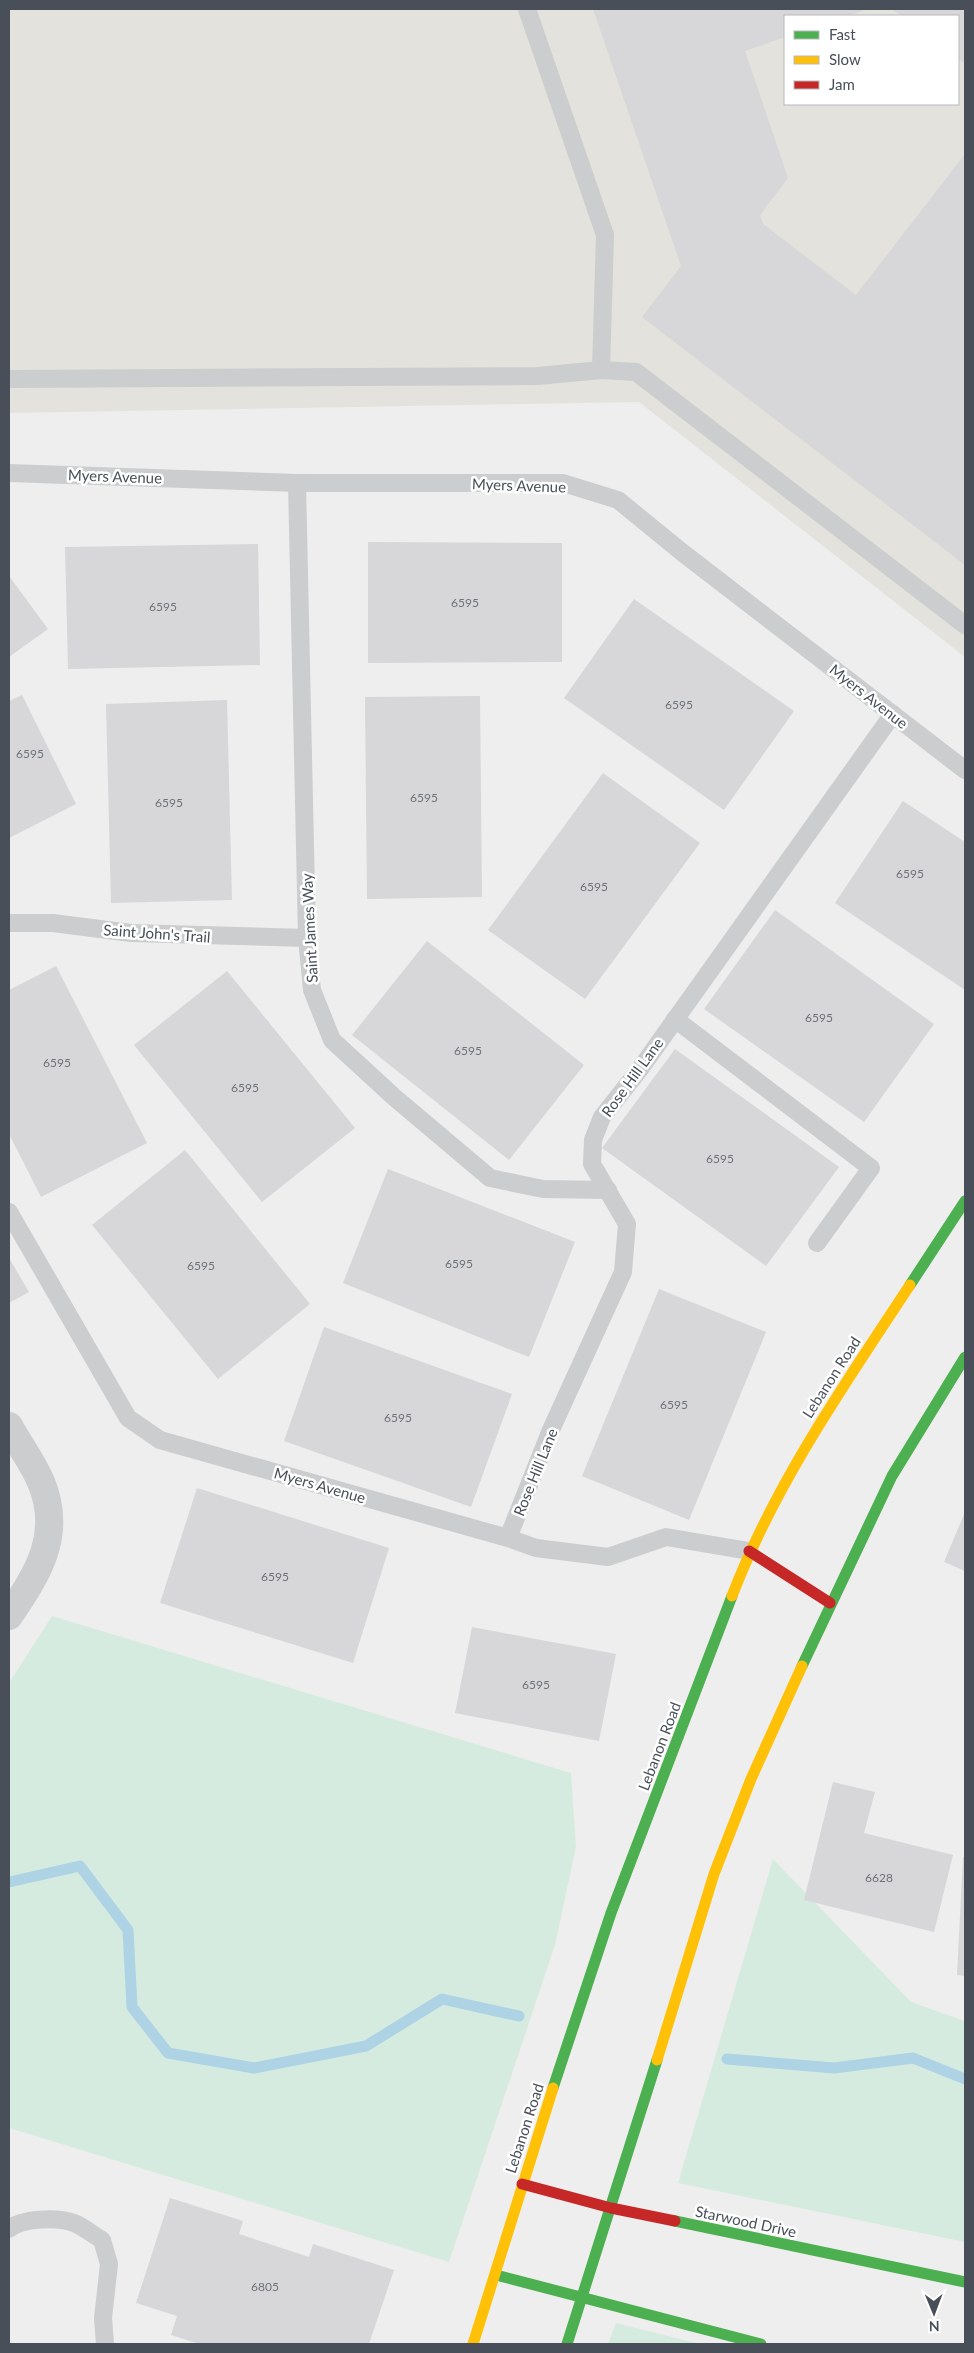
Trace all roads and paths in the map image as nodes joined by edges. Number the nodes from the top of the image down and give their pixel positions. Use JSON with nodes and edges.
{"nodes":[{"id":1,"x":527,"y":9,"type":"edge"},
{"id":2,"x":601,"y":370,"type":"junction"},
{"id":3,"x":9,"y":379,"type":"edge"},
{"id":4,"x":9,"y":473,"type":"edge"},
{"id":5,"x":297,"y":483,"type":"junction"},
{"id":6,"x":965,"y":625,"type":"edge"},
{"id":7,"x":892,"y":714,"type":"junction"},
{"id":8,"x":965,"y":770,"type":"edge"},
{"id":9,"x":9,"y":923,"type":"edge"},
{"id":10,"x":307,"y":938,"type":"junction"},
{"id":11,"x":675,"y":1019,"type":"junction"},
{"id":12,"x":608,"y":1190,"type":"junction"},
{"id":13,"x":965,"y":1201,"type":"edge"},
{"id":14,"x":9,"y":1212,"type":"edge"},
{"id":15,"x":817,"y":1243,"type":"dead end"},
{"id":16,"x":965,"y":1357,"type":"edge"},
{"id":17,"x":9,"y":1426,"type":"edge"},
{"id":18,"x":508,"y":1538,"type":"junction"},
{"id":19,"x":749,"y":1551,"type":"junction"},
{"id":20,"x":830,"y":1603,"type":"junction"},
{"id":21,"x":9,"y":1616,"type":"edge"},
{"id":22,"x":522,"y":2184,"type":"junction"},
{"id":23,"x":611,"y":2208,"type":"junction"},
{"id":24,"x":9,"y":2229,"type":"edge"},
{"id":25,"x":496,"y":2275,"type":"junction"},
{"id":26,"x":965,"y":2282,"type":"edge"},
{"id":27,"x":582,"y":2298,"type":"junction"},
{"id":28,"x":105,"y":2344,"type":"edge"},
{"id":29,"x":473,"y":2344,"type":"edge"},
{"id":30,"x":567,"y":2344,"type":"edge"},
{"id":31,"x":762,"y":2344,"type":"edge"}],
"edges":[{"from":1,"to":2,"type":"lane"},
{"from":2,"to":3,"type":"lane"},
{"from":2,"to":6,"type":"lane"},
{"from":4,"to":5,"type":"lane","name":"Myers Avenue"},
{"from":5,"to":7,"type":"lane","name":"Myers Avenue"},
{"from":5,"to":10,"type":"lane","name":"Saint James Way"},
{"from":7,"to":8,"type":"lane","name":"Myers Avenue"},
{"from":7,"to":11,"type":"lane","name":"Rose Hill Lane"},
{"from":9,"to":10,"type":"lane","name":"Saint John's Trail"},
{"from":10,"to":12,"type":"lane","name":"Saint James Way"},
{"from":11,"to":12,"type":"lane","name":"Rose Hill Lane"},
{"from":11,"to":15,"type":"lane"},
{"from":12,"to":18,"type":"lane","name":"Rose Hill Lane"},
{"from":13,"to":19,"type":"main road","name":"Lebanon Road"},
{"from":14,"to":18,"type":"lane","name":"Myers Avenue"},
{"from":16,"to":20,"type":"main road"},
{"from":17,"to":21,"type":"street"},
{"from":18,"to":19,"type":"lane","name":"Myers Avenue"},
{"from":19,"to":20,"type":"main road"},
{"from":19,"to":22,"type":"main road","name":"Lebanon Road"},
{"from":20,"to":23,"type":"main road"},
{"from":22,"to":23,"type":"main road","name":"Starwood Drive"},
{"from":22,"to":25,"type":"main road","name":"Lebanon Road"},
{"from":23,"to":26,"type":"main road","name":"Starwood Drive"},
{"from":23,"to":27,"type":"main road"},
{"from":24,"to":28,"type":"lane"},
{"from":25,"to":27,"type":"main road"},
{"from":25,"to":29,"type":"main road","name":"Lebanon Road"},
{"from":27,"to":30,"type":"main road"},
{"from":27,"to":31,"type":"main road"}]}
